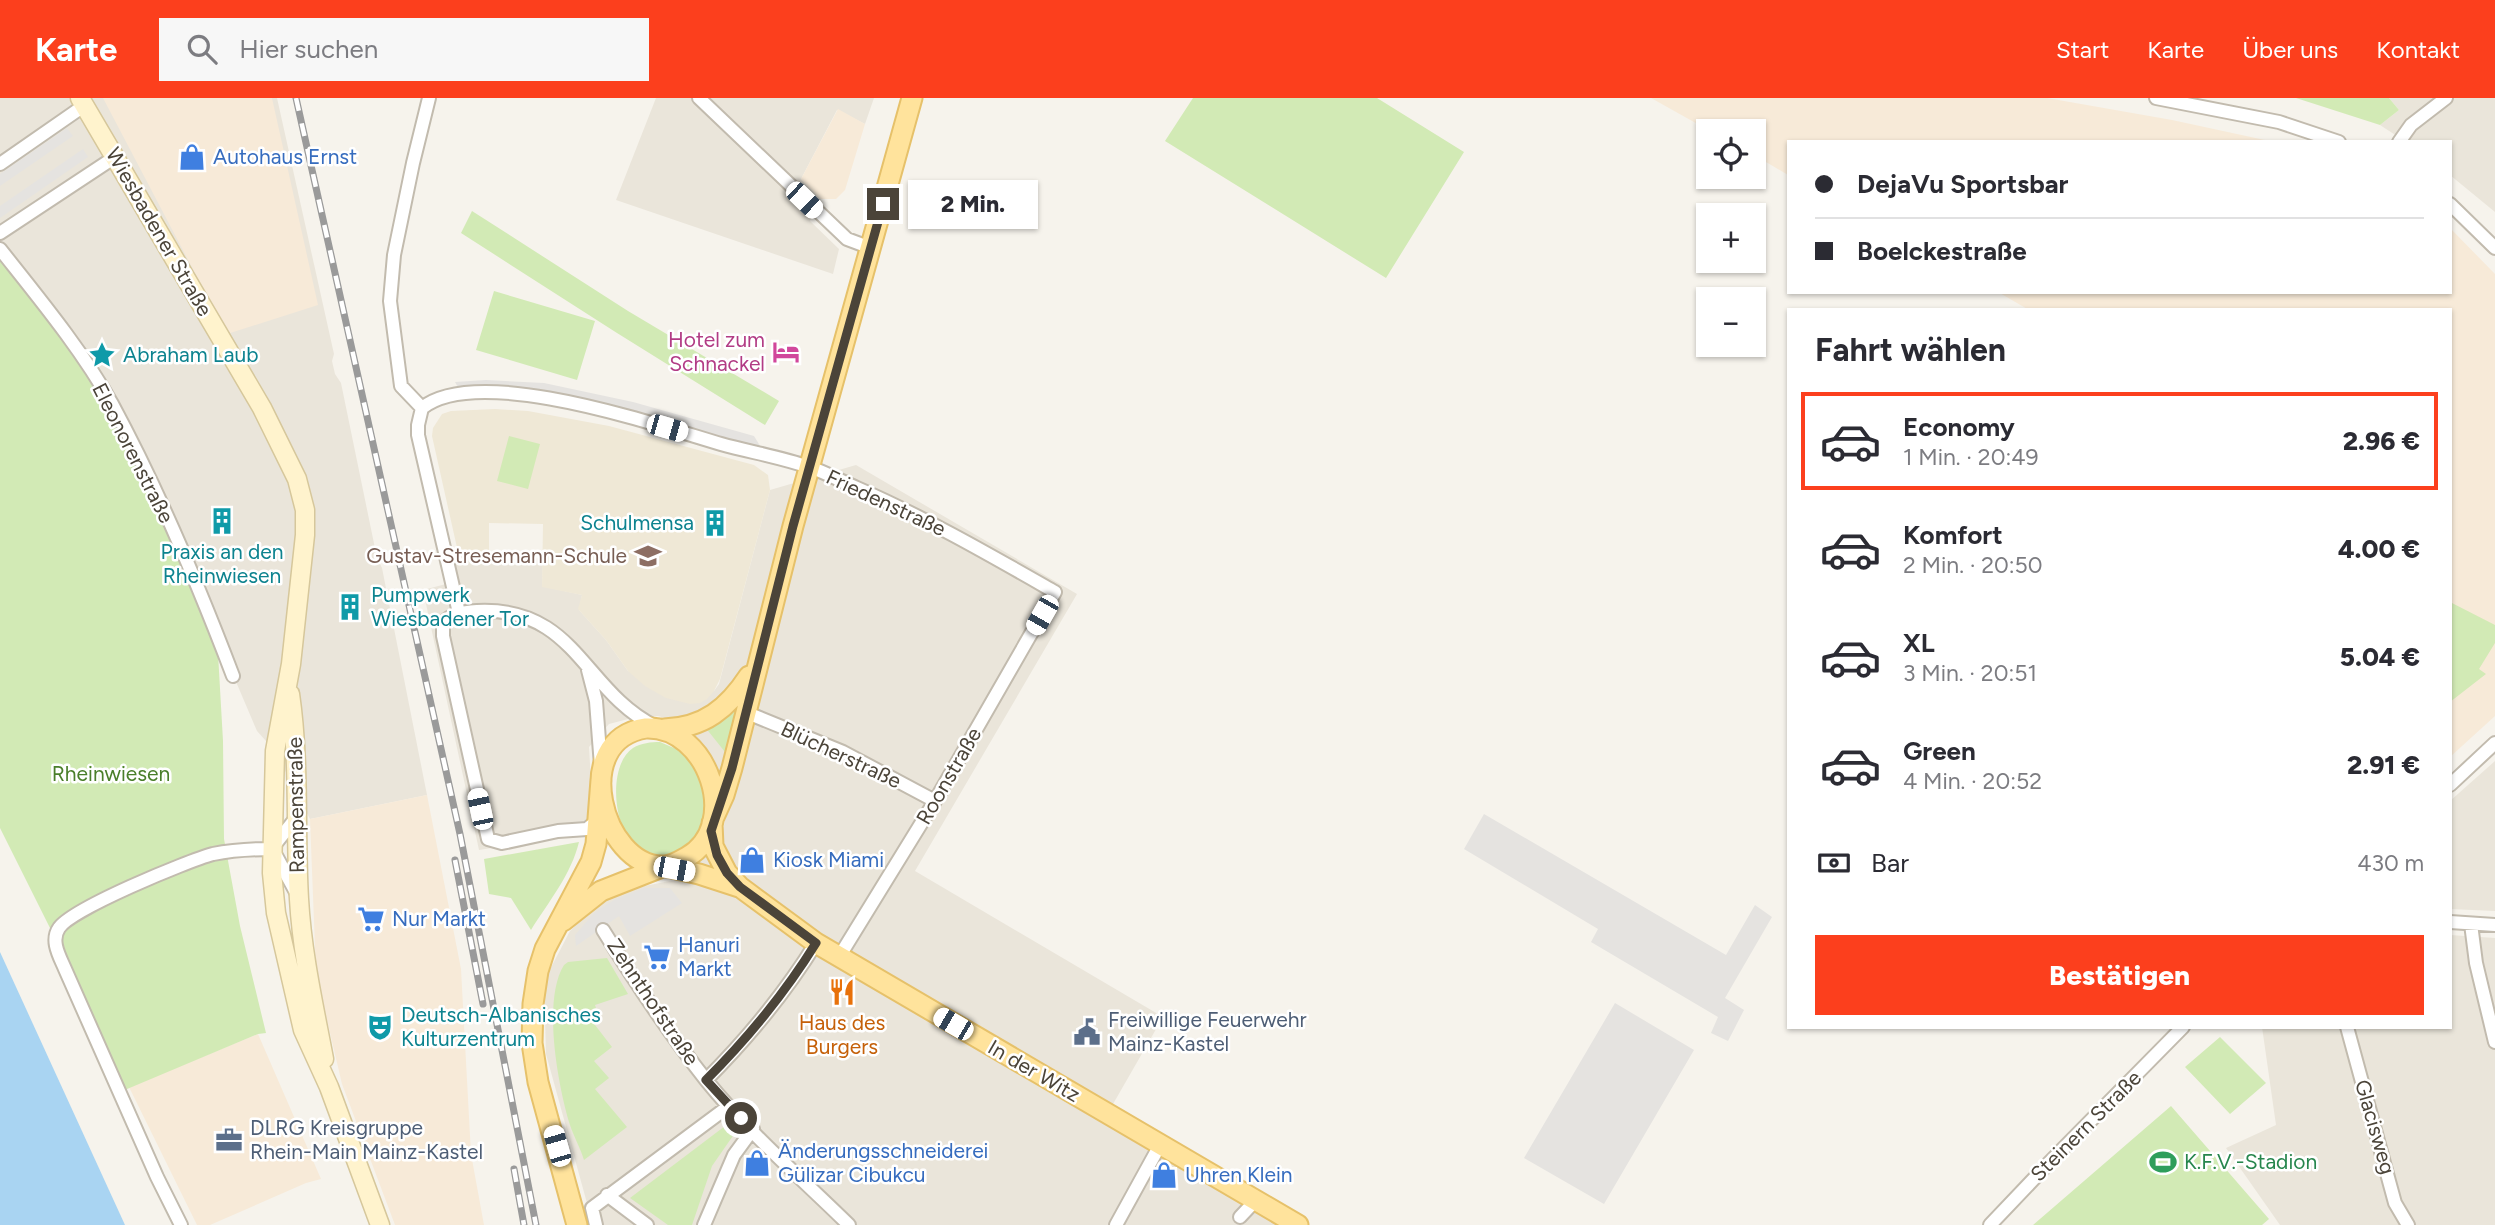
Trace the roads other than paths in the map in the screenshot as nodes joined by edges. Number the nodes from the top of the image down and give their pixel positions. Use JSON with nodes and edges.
{"nodes":[{"id":1,"x":429,"y":98,"type":"edge"},
{"id":2,"x":699,"y":98,"type":"edge"},
{"id":3,"x":912,"y":98,"type":"edge"},
{"id":4,"x":2156,"y":98,"type":"edge"},
{"id":5,"x":2446,"y":98,"type":"edge"},
{"id":6,"x":83,"y":102,"type":"edge"},
{"id":7,"x":2333,"y":140,"type":"edge"},
{"id":8,"x":2400,"y":140,"type":"edge"},
{"id":9,"x":115,"y":157,"type":"junction"},
{"id":10,"x":0,"y":164,"type":"edge"},
{"id":11,"x":2452,"y":206,"type":"edge"},
{"id":12,"x":0,"y":233,"type":"edge"},
{"id":13,"x":871,"y":248,"type":"junction"},
{"id":14,"x":2495,"y":248,"type":"edge"},
{"id":15,"x":0,"y":249,"type":"edge"},
{"id":16,"x":422,"y":408,"type":"junction"},
{"id":17,"x":809,"y":467,"type":"junction"},
{"id":18,"x":1055,"y":592,"type":"joint"},
{"id":19,"x":459,"y":613,"type":"junction"},
{"id":20,"x":759,"y":660,"type":"junction"},
{"id":21,"x":583,"y":661,"type":"junction"},
{"id":22,"x":233,"y":676,"type":"dead end"},
{"id":23,"x":288,"y":685,"type":"junction"},
{"id":24,"x":745,"y":712,"type":"junction"},
{"id":25,"x":660,"y":729,"type":"junction"},
{"id":26,"x":2495,"y":743,"type":"edge"},
{"id":27,"x":601,"y":777,"type":"junction"},
{"id":28,"x":2452,"y":783,"type":"edge"},
{"id":29,"x":935,"y":801,"type":"junction"},
{"id":30,"x":296,"y":818,"type":"junction"},
{"id":31,"x":598,"y":820,"type":"junction"},
{"id":32,"x":713,"y":820,"type":"junction"},
{"id":33,"x":272,"y":849,"type":"junction"},
{"id":34,"x":663,"y":866,"type":"junction"},
{"id":35,"x":740,"y":887,"type":"junction"},
{"id":36,"x":299,"y":898,"type":"junction"},
{"id":37,"x":2452,"y":922,"type":"edge"},
{"id":38,"x":560,"y":924,"type":"junction"},
{"id":39,"x":2471,"y":924,"type":"junction"},
{"id":40,"x":2495,"y":925,"type":"edge"},
{"id":41,"x":603,"y":930,"type":"dead end"},
{"id":42,"x":816,"y":943,"type":"junction"},
{"id":43,"x":839,"y":957,"type":"junction"},
{"id":44,"x":2181,"y":1029,"type":"edge"},
{"id":45,"x":2348,"y":1029,"type":"edge"},
{"id":46,"x":2495,"y":1042,"type":"edge"},
{"id":47,"x":706,"y":1080,"type":"junction"},
{"id":48,"x":329,"y":1087,"type":"junction"},
{"id":49,"x":729,"y":1106,"type":"junction"},
{"id":50,"x":753,"y":1129,"type":"junction"},
{"id":51,"x":1160,"y":1145,"type":"junction"},
{"id":52,"x":607,"y":1195,"type":"junction"},
{"id":53,"x":1255,"y":1200,"type":"junction"},
{"id":54,"x":1240,"y":1217,"type":"dead end"},
{"id":55,"x":181,"y":1225,"type":"edge"},
{"id":56,"x":380,"y":1225,"type":"edge"},
{"id":57,"x":577,"y":1225,"type":"edge"},
{"id":58,"x":596,"y":1225,"type":"edge"},
{"id":59,"x":648,"y":1225,"type":"edge"},
{"id":60,"x":704,"y":1225,"type":"edge"},
{"id":61,"x":849,"y":1225,"type":"edge"},
{"id":62,"x":1116,"y":1225,"type":"edge"},
{"id":63,"x":1298,"y":1225,"type":"edge"},
{"id":64,"x":1990,"y":1225,"type":"edge"},
{"id":65,"x":2408,"y":1225,"type":"edge"}],
"edges":[{"from":1,"to":16,"type":"street"},
{"from":2,"to":13,"type":"street"},
{"from":3,"to":13,"type":"main road"},
{"from":4,"to":7,"type":"street"},
{"from":5,"to":8,"type":"street"},
{"from":6,"to":9,"type":"main road","name":"Wiesbadener Straße"},
{"from":6,"to":10,"type":"street"},
{"from":9,"to":12,"type":"street"},
{"from":9,"to":23,"type":"main road","name":"Wiesbadener Straße"},
{"from":11,"to":14,"type":"street"},
{"from":13,"to":17,"type":"main road"},
{"from":15,"to":22,"type":"street","name":"Eleonorenstraße"},
{"from":16,"to":17,"type":"street","name":"Friedenstraße"},
{"from":16,"to":19,"type":"street"},
{"from":17,"to":18,"type":"street","name":"Friedenstraße"},
{"from":17,"to":20,"type":"main road"},
{"from":18,"to":29,"type":"street","name":"Roonstraße"},
{"from":19,"to":21,"type":"street"},
{"from":19,"to":31,"type":"street"},
{"from":20,"to":24,"type":"main road"},
{"from":20,"to":25,"type":"main road"},
{"from":21,"to":25,"type":"street"},
{"from":21,"to":27,"type":"street"},
{"from":23,"to":30,"type":"main road","name":"Rampenstraße"},
{"from":23,"to":33,"type":"main road","name":"Rampenstraße"},
{"from":24,"to":29,"type":"street","name":"Blücherstraße"},
{"from":24,"to":32,"type":"main road"},
{"from":25,"to":27,"type":"main road"},
{"from":25,"to":32,"type":"main road"},
{"from":26,"to":28,"type":"street"},
{"from":27,"to":31,"type":"main road"},
{"from":27,"to":34,"type":"main road"},
{"from":29,"to":43,"type":"street","name":"Roonstraße"},
{"from":30,"to":33,"type":"street"},
{"from":30,"to":36,"type":"main road","name":"Rampenstraße"},
{"from":31,"to":38,"type":"main road"},
{"from":32,"to":34,"type":"main road"},
{"from":32,"to":35,"type":"main road","name":"In der Witz"},
{"from":33,"to":36,"type":"street"},
{"from":33,"to":48,"type":"main road","name":"Rampenstraße"},
{"from":33,"to":55,"type":"street","name":"Rampenstraße"},
{"from":34,"to":35,"type":"main road","name":"In der Witz"},
{"from":34,"to":38,"type":"main road"},
{"from":35,"to":42,"type":"main road","name":"In der Witz"},
{"from":36,"to":48,"type":"main road","name":"Rampenstraße"},
{"from":37,"to":39,"type":"street"},
{"from":38,"to":57,"type":"main road"},
{"from":39,"to":40,"type":"street"},
{"from":39,"to":46,"type":"street"},
{"from":41,"to":47,"type":"street","name":"Zehnthofstraße"},
{"from":42,"to":43,"type":"main road","name":"In der Witz"},
{"from":42,"to":47,"type":"street"},
{"from":43,"to":51,"type":"main road","name":"In der Witz"},
{"from":44,"to":64,"type":"street","name":"Steinern Straße"},
{"from":45,"to":65,"type":"street","name":"Glacisweg"},
{"from":47,"to":49,"type":"street","name":"Zehnthofstraße"},
{"from":48,"to":56,"type":"main road","name":"Rampenstraße"},
{"from":49,"to":50,"type":"street","name":"Zehnthofstraße"},
{"from":49,"to":52,"type":"street"},
{"from":50,"to":60,"type":"street"},
{"from":50,"to":61,"type":"street","name":"Zehnthofstraße"},
{"from":51,"to":53,"type":"main road","name":"In der Witz"},
{"from":51,"to":62,"type":"street"},
{"from":52,"to":58,"type":"street"},
{"from":52,"to":59,"type":"street"},
{"from":53,"to":54,"type":"street"},
{"from":53,"to":63,"type":"main road","name":"In der Witz"}]}
